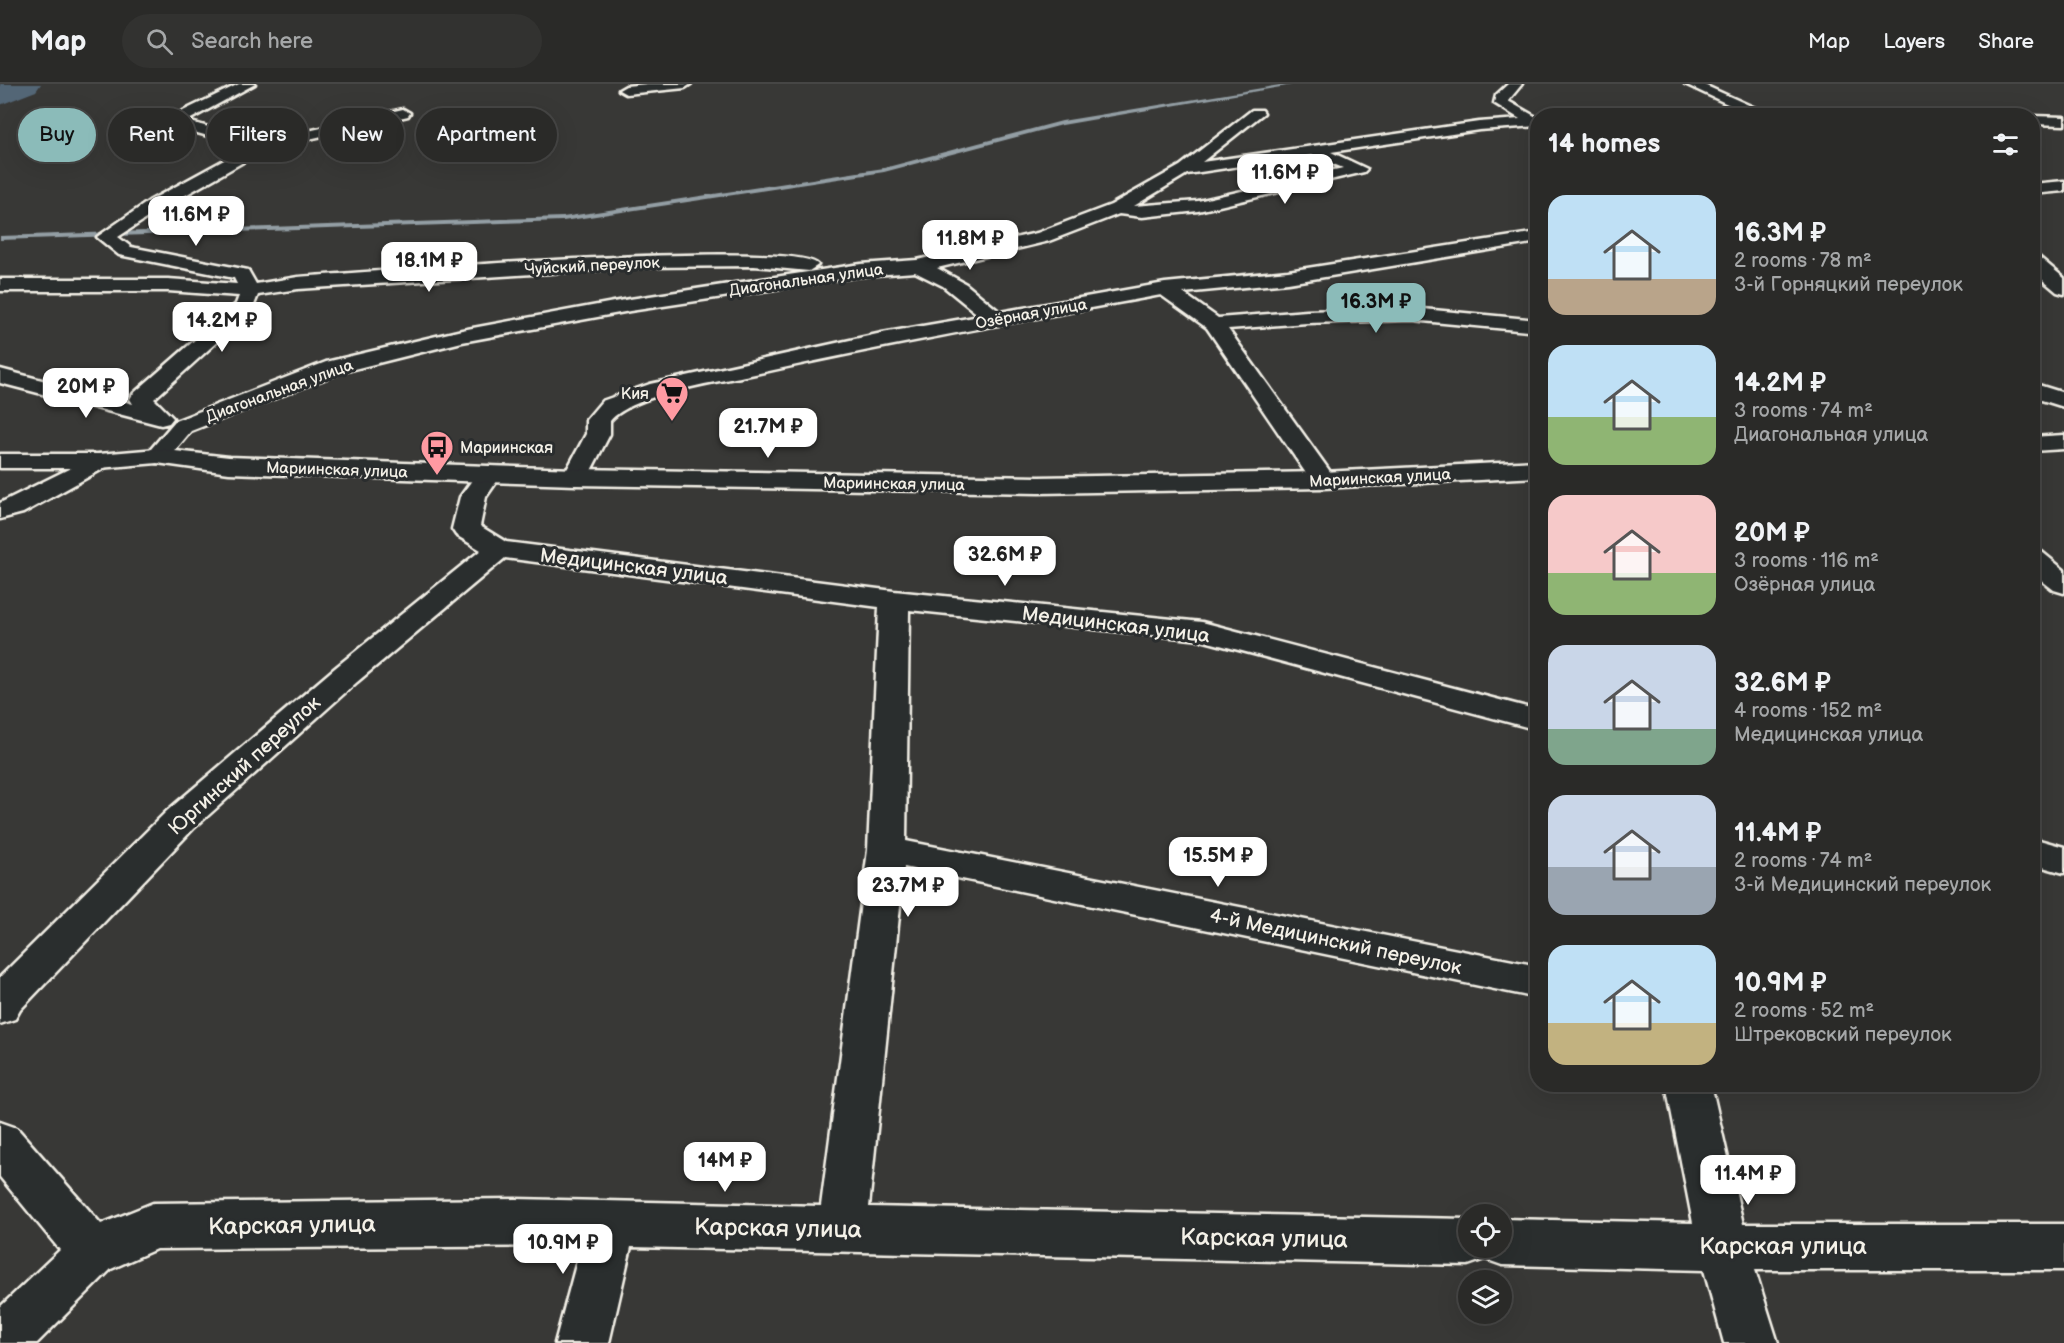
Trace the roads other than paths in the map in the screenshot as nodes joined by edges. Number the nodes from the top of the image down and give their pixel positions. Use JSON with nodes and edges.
{"nodes":[{"id":1,"x":249,"y":84,"type":"edge"},
{"id":2,"x":685,"y":84,"type":"edge"},
{"id":3,"x":1516,"y":84,"type":"edge"},
{"id":4,"x":1691,"y":84,"type":"edge"},
{"id":5,"x":626,"y":90,"type":"dead end"},
{"id":6,"x":1747,"y":108,"type":"edge"},
{"id":7,"x":1257,"y":113,"type":"dead end"},
{"id":8,"x":1530,"y":119,"type":"edge"},
{"id":9,"x":2040,"y":120,"type":"edge"},
{"id":10,"x":1530,"y":122,"type":"edge"},
{"id":11,"x":2064,"y":122,"type":"edge"},
{"id":12,"x":207,"y":131,"type":"edge"},
{"id":13,"x":1315,"y":152,"type":"junction"},
{"id":14,"x":232,"y":162,"type":"edge"},
{"id":15,"x":1183,"y":170,"type":"junction"},
{"id":16,"x":2040,"y":181,"type":"edge"},
{"id":17,"x":2059,"y":185,"type":"edge"},
{"id":18,"x":2040,"y":188,"type":"edge"},
{"id":19,"x":1117,"y":208,"type":"junction"},
{"id":20,"x":1530,"y":238,"type":"edge"},
{"id":21,"x":917,"y":266,"type":"junction"},
{"id":22,"x":2040,"y":268,"type":"edge"},
{"id":23,"x":861,"y":270,"type":"junction"},
{"id":24,"x":0,"y":285,"type":"edge"},
{"id":25,"x":2064,"y":288,"type":"edge"},
{"id":26,"x":1166,"y":289,"type":"junction"},
{"id":27,"x":250,"y":291,"type":"junction"},
{"id":28,"x":996,"y":319,"type":"junction"},
{"id":29,"x":1214,"y":324,"type":"junction"},
{"id":30,"x":1530,"y":325,"type":"edge"},
{"id":31,"x":0,"y":376,"type":"edge"},
{"id":32,"x":2040,"y":392,"type":"edge"},
{"id":33,"x":2064,"y":400,"type":"edge"},
{"id":34,"x":159,"y":417,"type":"junction"},
{"id":35,"x":183,"y":426,"type":"junction"},
{"id":36,"x":2064,"y":442,"type":"edge"},
{"id":37,"x":2040,"y":444,"type":"edge"},
{"id":38,"x":157,"y":456,"type":"junction"},
{"id":39,"x":0,"y":461,"type":"edge"},
{"id":40,"x":99,"y":461,"type":"junction"},
{"id":41,"x":1530,"y":469,"type":"edge"},
{"id":42,"x":489,"y":474,"type":"junction"},
{"id":43,"x":576,"y":477,"type":"junction"},
{"id":44,"x":1323,"y":480,"type":"junction"},
{"id":45,"x":0,"y":511,"type":"edge"},
{"id":46,"x":499,"y":549,"type":"junction"},
{"id":47,"x":2040,"y":564,"type":"edge"},
{"id":48,"x":2064,"y":584,"type":"edge"},
{"id":49,"x":894,"y":600,"type":"junction"},
{"id":50,"x":1530,"y":718,"type":"edge"},
{"id":51,"x":887,"y":850,"type":"junction"},
{"id":52,"x":2040,"y":853,"type":"edge"},
{"id":53,"x":2064,"y":860,"type":"edge"},
{"id":54,"x":1530,"y":980,"type":"edge"},
{"id":55,"x":1,"y":1002,"type":"edge"},
{"id":56,"x":1690,"y":1092,"type":"edge"},
{"id":57,"x":0,"y":1142,"type":"edge"},
{"id":58,"x":612,"y":1224,"type":"junction"},
{"id":59,"x":842,"y":1230,"type":"junction"},
{"id":60,"x":1458,"y":1242,"type":"edge"},
{"id":61,"x":1512,"y":1242,"type":"edge"},
{"id":62,"x":1723,"y":1247,"type":"junction"},
{"id":63,"x":2064,"y":1247,"type":"edge"},
{"id":64,"x":93,"y":1252,"type":"junction"},
{"id":65,"x":0,"y":1343,"type":"edge"},
{"id":66,"x":582,"y":1343,"type":"edge"},
{"id":67,"x":1751,"y":1343,"type":"edge"}],
"edges":[{"from":1,"to":12,"type":"street"},
{"from":2,"to":5,"type":"street"},
{"from":3,"to":8,"type":"street"},
{"from":4,"to":6,"type":"street"},
{"from":7,"to":15,"type":"street"},
{"from":9,"to":11,"type":"street"},
{"from":10,"to":13,"type":"street","name":"Диагональная улица"},
{"from":13,"to":15,"type":"street","name":"Диагональная улица"},
{"from":13,"to":19,"type":"street"},
{"from":14,"to":27,"type":"street"},
{"from":15,"to":19,"type":"street","name":"Диагональная улица"},
{"from":16,"to":17,"type":"street"},
{"from":17,"to":18,"type":"street"},
{"from":19,"to":21,"type":"street","name":"Диагональная улица"},
{"from":20,"to":26,"type":"street","name":"Озёрная улица"},
{"from":21,"to":23,"type":"street","name":"Диагональная улица"},
{"from":21,"to":28,"type":"street"},
{"from":22,"to":25,"type":"street"},
{"from":23,"to":27,"type":"street","name":"Чуйский переулок"},
{"from":23,"to":35,"type":"street","name":"Диагональная улица"},
{"from":24,"to":27,"type":"street","name":"Чуйский переулок"},
{"from":26,"to":28,"type":"street","name":"Озёрная улица"},
{"from":26,"to":29,"type":"street"},
{"from":27,"to":34,"type":"street"},
{"from":28,"to":43,"type":"street","name":"Озёрная улица"},
{"from":29,"to":30,"type":"street"},
{"from":29,"to":44,"type":"street"},
{"from":31,"to":34,"type":"street"},
{"from":32,"to":33,"type":"street"},
{"from":34,"to":35,"type":"street"},
{"from":35,"to":38,"type":"street","name":"Диагональная улица"},
{"from":36,"to":37,"type":"street"},
{"from":38,"to":40,"type":"street","name":"Мариинская улица"},
{"from":38,"to":42,"type":"street","name":"Мариинская улица"},
{"from":39,"to":40,"type":"street","name":"Мариинская улица"},
{"from":40,"to":45,"type":"street"},
{"from":41,"to":44,"type":"street","name":"Мариинская улица"},
{"from":42,"to":43,"type":"street","name":"Мариинская улица"},
{"from":42,"to":46,"type":"street","name":"Медицинская улица"},
{"from":43,"to":44,"type":"street","name":"Мариинская улица"},
{"from":46,"to":49,"type":"street","name":"Медицинская улица"},
{"from":46,"to":55,"type":"street","name":"Юргинский переулок"},
{"from":47,"to":48,"type":"street"},
{"from":49,"to":50,"type":"street","name":"Медицинская улица"},
{"from":49,"to":51,"type":"street"},
{"from":51,"to":54,"type":"street","name":"4-й Медицинский переулок"},
{"from":51,"to":59,"type":"street"},
{"from":52,"to":53,"type":"street"},
{"from":56,"to":62,"type":"street"},
{"from":57,"to":64,"type":"street"},
{"from":58,"to":59,"type":"street","name":"Карская улица"},
{"from":58,"to":64,"type":"street","name":"Карская улица"},
{"from":58,"to":66,"type":"street"},
{"from":59,"to":60,"type":"street","name":"Карская улица"},
{"from":61,"to":62,"type":"street","name":"Карская улица"},
{"from":62,"to":63,"type":"street","name":"Карская улица"},
{"from":62,"to":67,"type":"street"},
{"from":64,"to":65,"type":"street","name":"Карская улица"}]}
